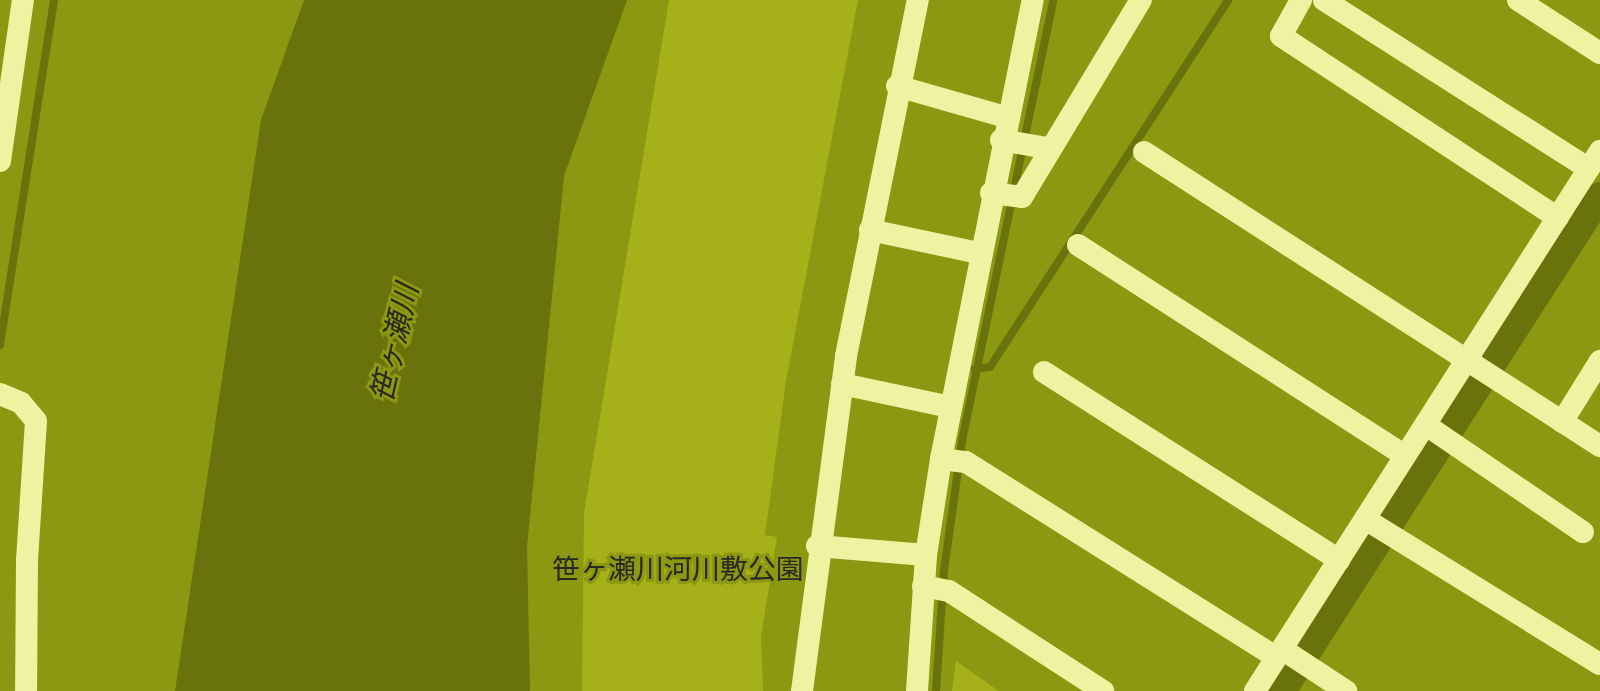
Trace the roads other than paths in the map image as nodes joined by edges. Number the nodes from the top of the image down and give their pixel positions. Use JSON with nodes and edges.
{"nodes":[{"id":1,"x":23,"y":0,"type":"edge"},
{"id":2,"x":918,"y":0,"type":"edge"},
{"id":3,"x":1033,"y":0,"type":"edge"},
{"id":4,"x":1141,"y":0,"type":"edge"},
{"id":5,"x":1301,"y":0,"type":"edge"},
{"id":6,"x":1324,"y":0,"type":"edge"},
{"id":7,"x":1518,"y":0,"type":"edge"},
{"id":8,"x":1600,"y":53,"type":"edge"},
{"id":9,"x":897,"y":86,"type":"junction"},
{"id":10,"x":1006,"y":117,"type":"junction"},
{"id":11,"x":1023,"y":144,"type":"junction"},
{"id":12,"x":1144,"y":152,"type":"dead end"},
{"id":13,"x":1594,"y":160,"type":"edge"},
{"id":14,"x":0,"y":161,"type":"edge"},
{"id":15,"x":1003,"y":194,"type":"junction"},
{"id":16,"x":1558,"y":218,"type":"junction"},
{"id":17,"x":870,"y":230,"type":"junction"},
{"id":18,"x":1078,"y":245,"type":"dead end"},
{"id":19,"x":979,"y":253,"type":"junction"},
{"id":20,"x":1600,"y":361,"type":"edge"},
{"id":21,"x":1482,"y":369,"type":"junction"},
{"id":22,"x":1044,"y":372,"type":"dead end"},
{"id":23,"x":842,"y":384,"type":"junction"},
{"id":24,"x":1,"y":394,"type":"edge"},
{"id":25,"x":950,"y":407,"type":"junction"},
{"id":26,"x":1562,"y":422,"type":"junction"},
{"id":27,"x":1440,"y":434,"type":"junction"},
{"id":28,"x":1600,"y":446,"type":"edge"},
{"id":29,"x":1405,"y":456,"type":"junction"},
{"id":30,"x":953,"y":460,"type":"junction"},
{"id":31,"x":1378,"y":527,"type":"junction"},
{"id":32,"x":1583,"y":532,"type":"dead end"},
{"id":33,"x":817,"y":546,"type":"junction"},
{"id":34,"x":926,"y":555,"type":"junction"},
{"id":35,"x":1339,"y":560,"type":"junction"},
{"id":36,"x":935,"y":588,"type":"junction"},
{"id":37,"x":1290,"y":657,"type":"junction"},
{"id":38,"x":1600,"y":664,"type":"edge"},
{"id":39,"x":26,"y":691,"type":"edge"},
{"id":40,"x":802,"y":691,"type":"edge"},
{"id":41,"x":917,"y":691,"type":"edge"},
{"id":42,"x":1103,"y":691,"type":"edge"},
{"id":43,"x":1255,"y":691,"type":"edge"},
{"id":44,"x":1346,"y":691,"type":"edge"}],
"edges":[{"from":1,"to":14,"type":"street"},
{"from":2,"to":9,"type":"street"},
{"from":3,"to":10,"type":"street"},
{"from":4,"to":11,"type":"street"},
{"from":5,"to":16,"type":"street"},
{"from":6,"to":13,"type":"street"},
{"from":7,"to":8,"type":"street"},
{"from":9,"to":10,"type":"street"},
{"from":9,"to":17,"type":"street"},
{"from":10,"to":11,"type":"street"},
{"from":11,"to":15,"type":"street"},
{"from":11,"to":15,"type":"street"},
{"from":12,"to":21,"type":"street"},
{"from":13,"to":16,"type":"street"},
{"from":15,"to":19,"type":"street"},
{"from":16,"to":21,"type":"street"},
{"from":17,"to":19,"type":"street"},
{"from":17,"to":23,"type":"street"},
{"from":18,"to":29,"type":"street"},
{"from":19,"to":25,"type":"street"},
{"from":20,"to":26,"type":"street"},
{"from":21,"to":26,"type":"street"},
{"from":21,"to":27,"type":"street"},
{"from":22,"to":35,"type":"street"},
{"from":23,"to":25,"type":"street"},
{"from":23,"to":33,"type":"street"},
{"from":24,"to":39,"type":"street"},
{"from":25,"to":30,"type":"street"},
{"from":26,"to":28,"type":"street"},
{"from":27,"to":29,"type":"street"},
{"from":27,"to":32,"type":"street"},
{"from":29,"to":31,"type":"street"},
{"from":30,"to":34,"type":"street"},
{"from":30,"to":37,"type":"street"},
{"from":31,"to":35,"type":"street"},
{"from":31,"to":38,"type":"street"},
{"from":33,"to":34,"type":"street"},
{"from":33,"to":40,"type":"street"},
{"from":34,"to":36,"type":"street"},
{"from":35,"to":37,"type":"street"},
{"from":36,"to":41,"type":"street"},
{"from":36,"to":42,"type":"street"},
{"from":37,"to":43,"type":"street"},
{"from":37,"to":44,"type":"street"}]}
